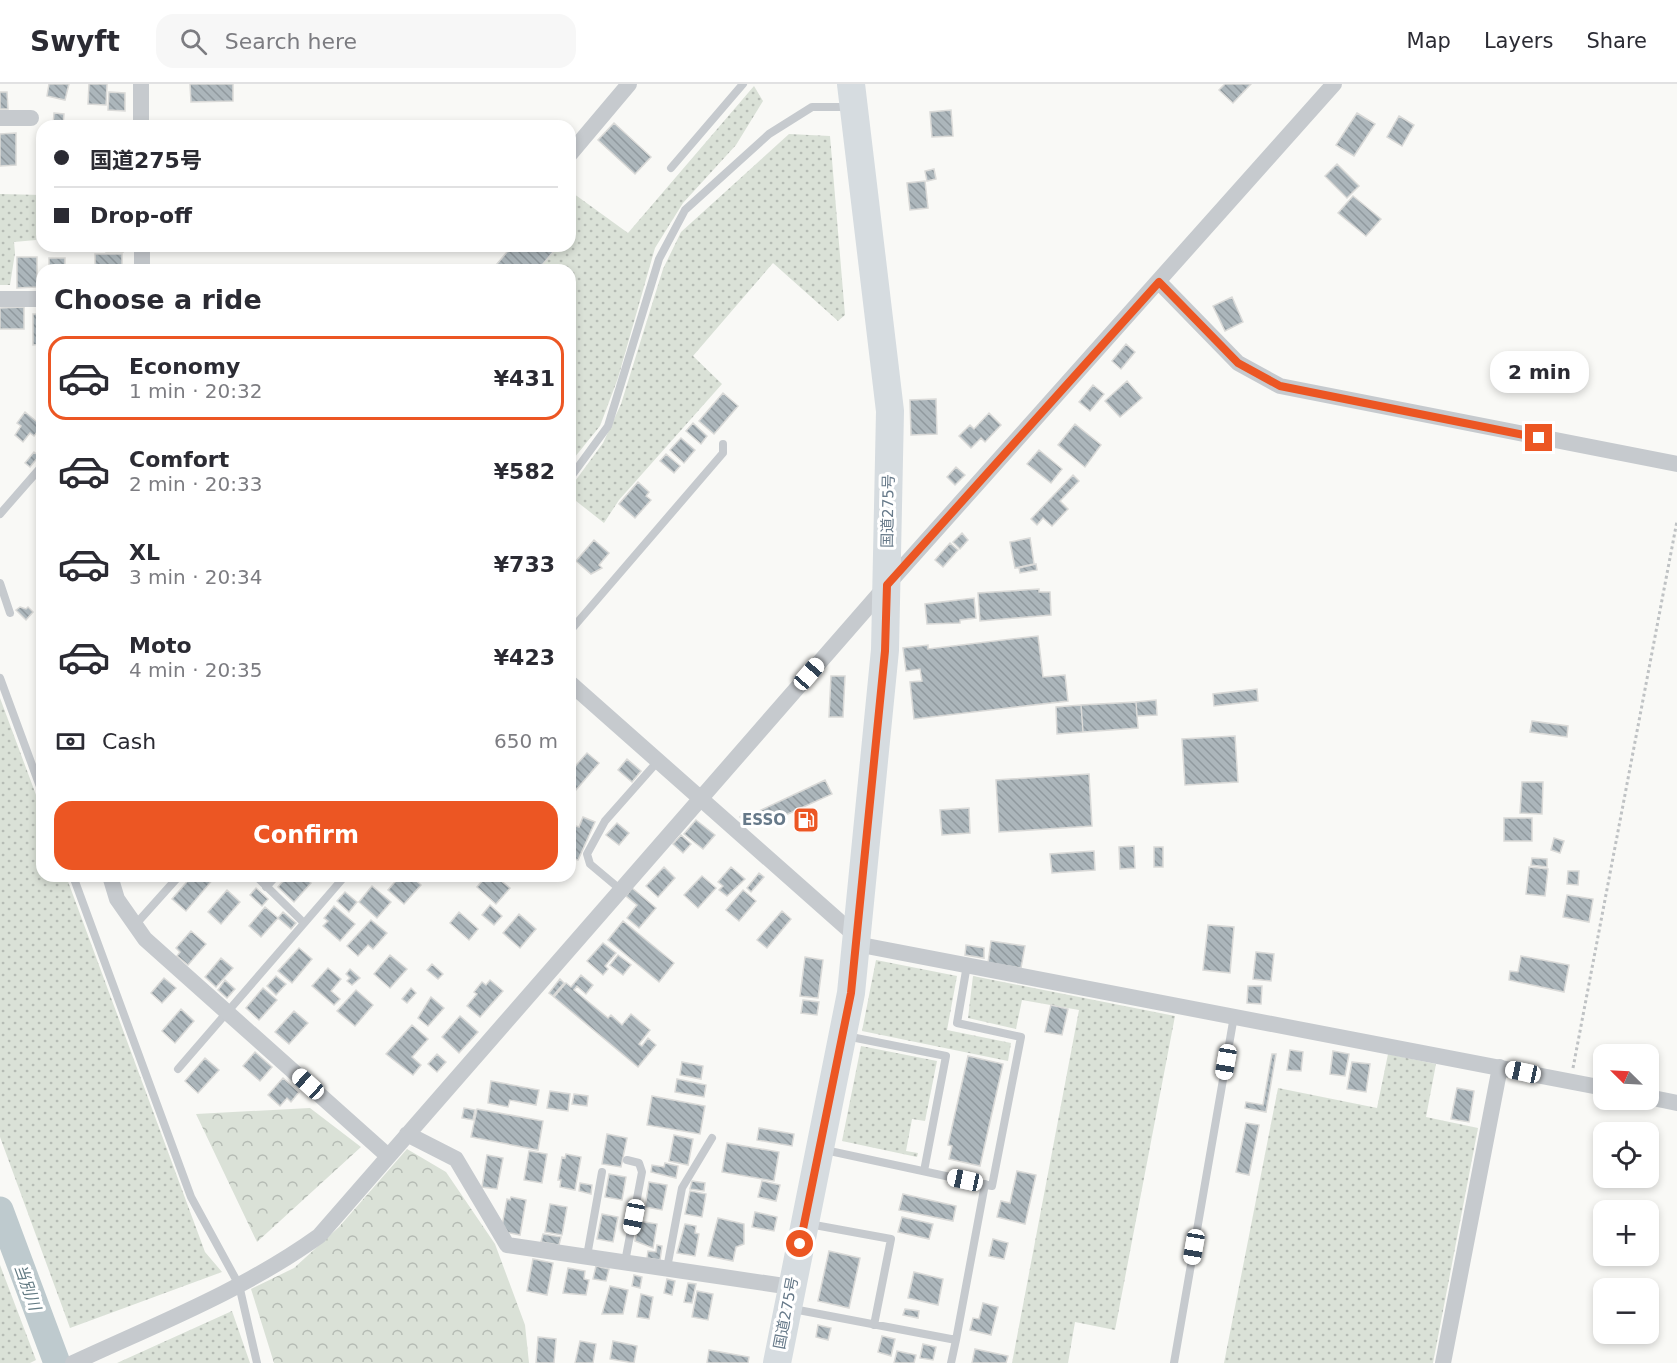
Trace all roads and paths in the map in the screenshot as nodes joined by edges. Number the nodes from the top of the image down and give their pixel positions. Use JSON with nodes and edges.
{"nodes":[{"id":1,"x":141,"y":84,"type":"edge"},
{"id":2,"x":628,"y":84,"type":"edge"},
{"id":3,"x":743,"y":84,"type":"edge"},
{"id":4,"x":1334,"y":84,"type":"edge"},
{"id":5,"x":853,"y":95,"type":"edge"},
{"id":6,"x":0,"y":118,"type":"edge"},
{"id":7,"x":31,"y":118,"type":"dead end"},
{"id":8,"x":141,"y":120,"type":"edge"},
{"id":9,"x":576,"y":147,"type":"edge"},
{"id":10,"x":671,"y":168,"type":"dead end"},
{"id":11,"x":1159,"y":282,"type":"junction"},
{"id":12,"x":0,"y":299,"type":"edge"},
{"id":13,"x":36,"y":299,"type":"edge"},
{"id":14,"x":723,"y":444,"type":"dead end"},
{"id":15,"x":1677,"y":464,"type":"edge"},
{"id":16,"x":576,"y":470,"type":"edge"},
{"id":17,"x":36,"y":473,"type":"edge"},
{"id":18,"x":0,"y":514,"type":"edge"},
{"id":19,"x":1677,"y":521,"type":"edge"},
{"id":20,"x":0,"y":584,"type":"edge"},
{"id":21,"x":887,"y":585,"type":"junction"},
{"id":22,"x":10,"y":613,"type":"dead end"},
{"id":23,"x":576,"y":624,"type":"edge"},
{"id":24,"x":0,"y":678,"type":"edge"},
{"id":25,"x":576,"y":688,"type":"edge"},
{"id":26,"x":658,"y":761,"type":"junction"},
{"id":27,"x":36,"y":776,"type":"edge"},
{"id":28,"x":700,"y":799,"type":"junction"},
{"id":29,"x":75,"y":882,"type":"edge"},
{"id":30,"x":112,"y":882,"type":"edge"},
{"id":31,"x":174,"y":882,"type":"edge"},
{"id":32,"x":261,"y":882,"type":"edge"},
{"id":33,"x":271,"y":882,"type":"edge"},
{"id":34,"x":340,"y":882,"type":"edge"},
{"id":35,"x":266,"y":887,"type":"junction"},
{"id":36,"x":621,"y":890,"type":"junction"},
{"id":37,"x":304,"y":923,"type":"junction"},
{"id":38,"x":135,"y":925,"type":"junction"},
{"id":39,"x":856,"y":940,"type":"junction"},
{"id":40,"x":967,"y":965,"type":"junction"},
{"id":41,"x":227,"y":1012,"type":"junction"},
{"id":42,"x":1234,"y":1016,"type":"junction"},
{"id":43,"x":842,"y":1035,"type":"junction"},
{"id":44,"x":1500,"y":1067,"type":"junction"},
{"id":45,"x":178,"y":1069,"type":"dead end"},
{"id":46,"x":1570,"y":1081,"type":"junction"},
{"id":47,"x":1593,"y":1086,"type":"edge"},
{"id":48,"x":1659,"y":1099,"type":"edge"},
{"id":49,"x":1677,"y":1103,"type":"edge"},
{"id":50,"x":408,"y":1134,"type":"junction"},
{"id":51,"x":712,"y":1138,"type":"dead end"},
{"id":52,"x":819,"y":1149,"type":"junction"},
{"id":53,"x":388,"y":1156,"type":"junction"},
{"id":54,"x":627,"y":1160,"type":"dead end"},
{"id":55,"x":924,"y":1171,"type":"junction"},
{"id":56,"x":602,"y":1172,"type":"dead end"},
{"id":57,"x":985,"y":1184,"type":"junction"},
{"id":58,"x":804,"y":1223,"type":"junction"},
{"id":59,"x":586,"y":1256,"type":"junction"},
{"id":60,"x":626,"y":1262,"type":"junction"},
{"id":61,"x":667,"y":1268,"type":"junction"},
{"id":62,"x":239,"y":1285,"type":"junction"},
{"id":63,"x":789,"y":1297,"type":"junction"},
{"id":64,"x":874,"y":1324,"type":"junction"},
{"id":65,"x":956,"y":1340,"type":"junction"},
{"id":66,"x":73,"y":1363,"type":"edge"},
{"id":67,"x":257,"y":1363,"type":"edge"},
{"id":68,"x":777,"y":1363,"type":"edge"},
{"id":69,"x":951,"y":1363,"type":"edge"},
{"id":70,"x":1174,"y":1363,"type":"edge"},
{"id":71,"x":1443,"y":1363,"type":"edge"}],
"edges":[{"from":1,"to":8,"type":"street"},
{"from":2,"to":9,"type":"street"},
{"from":3,"to":10,"type":"lane"},
{"from":4,"to":11,"type":"street"},
{"from":5,"to":16,"type":"lane"},
{"from":5,"to":21,"type":"highway","name":"国道275号"},
{"from":6,"to":7,"type":"street"},
{"from":11,"to":15,"type":"street"},
{"from":11,"to":21,"type":"street"},
{"from":12,"to":13,"type":"street"},
{"from":14,"to":23,"type":"lane"},
{"from":17,"to":18,"type":"lane"},
{"from":19,"to":46,"type":"path"},
{"from":20,"to":22,"type":"lane"},
{"from":21,"to":28,"type":"street"},
{"from":21,"to":39,"type":"highway","name":"国道275号"},
{"from":24,"to":27,"type":"lane"},
{"from":25,"to":26,"type":"street"},
{"from":26,"to":28,"type":"street"},
{"from":26,"to":36,"type":"lane"},
{"from":28,"to":36,"type":"street"},
{"from":28,"to":39,"type":"street"},
{"from":29,"to":62,"type":"lane"},
{"from":30,"to":38,"type":"street"},
{"from":31,"to":38,"type":"lane"},
{"from":32,"to":35,"type":"lane"},
{"from":33,"to":35,"type":"lane"},
{"from":34,"to":37,"type":"lane"},
{"from":35,"to":37,"type":"lane"},
{"from":36,"to":50,"type":"street"},
{"from":37,"to":41,"type":"lane"},
{"from":38,"to":41,"type":"street"},
{"from":39,"to":40,"type":"street"},
{"from":39,"to":43,"type":"highway","name":"国道275号"},
{"from":40,"to":42,"type":"street"},
{"from":40,"to":57,"type":"lane"},
{"from":41,"to":45,"type":"lane"},
{"from":41,"to":53,"type":"street"},
{"from":42,"to":44,"type":"street"},
{"from":42,"to":70,"type":"lane"},
{"from":43,"to":52,"type":"highway","name":"国道275号"},
{"from":43,"to":55,"type":"lane"},
{"from":44,"to":46,"type":"street"},
{"from":44,"to":71,"type":"street"},
{"from":46,"to":47,"type":"street"},
{"from":48,"to":49,"type":"street"},
{"from":50,"to":53,"type":"street"},
{"from":50,"to":59,"type":"street"},
{"from":51,"to":61,"type":"lane"},
{"from":52,"to":55,"type":"lane"},
{"from":52,"to":58,"type":"highway","name":"国道275号"},
{"from":53,"to":62,"type":"street"},
{"from":54,"to":60,"type":"lane"},
{"from":55,"to":57,"type":"lane"},
{"from":56,"to":59,"type":"lane"},
{"from":57,"to":65,"type":"lane"},
{"from":58,"to":63,"type":"highway","name":"国道275号"},
{"from":58,"to":64,"type":"lane"},
{"from":59,"to":60,"type":"street"},
{"from":60,"to":61,"type":"street"},
{"from":61,"to":63,"type":"street"},
{"from":62,"to":66,"type":"street"},
{"from":62,"to":67,"type":"lane"},
{"from":63,"to":64,"type":"lane"},
{"from":63,"to":68,"type":"highway","name":"国道275号"},
{"from":64,"to":65,"type":"lane"},
{"from":65,"to":69,"type":"lane"}]}
